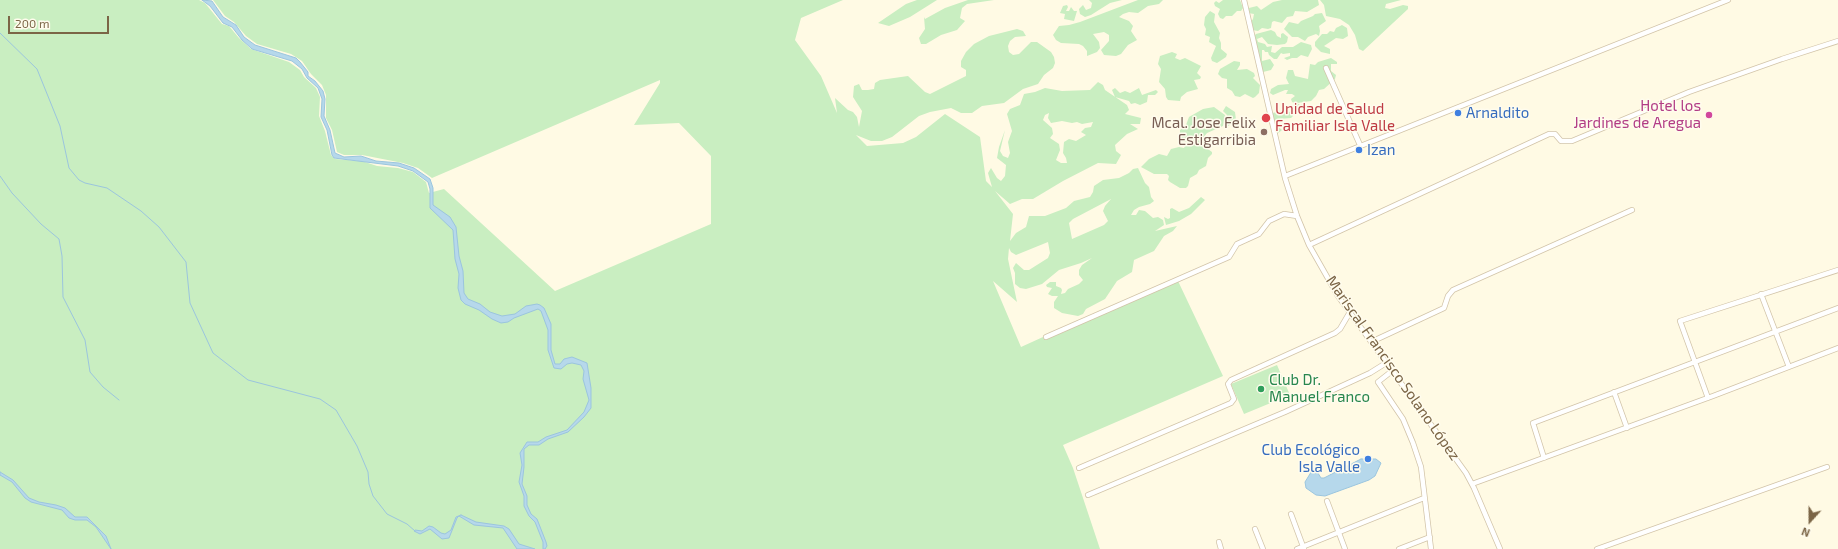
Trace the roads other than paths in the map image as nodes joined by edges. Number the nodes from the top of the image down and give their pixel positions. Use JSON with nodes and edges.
{"nodes":[{"id":1,"x":1244,"y":0,"type":"edge"},
{"id":2,"x":1728,"y":0,"type":"edge"},
{"id":3,"x":1838,"y":42,"type":"edge"},
{"id":4,"x":1326,"y":68,"type":"dead end"},
{"id":5,"x":1360,"y":145,"type":"junction"},
{"id":6,"x":1285,"y":176,"type":"junction"},
{"id":7,"x":1632,"y":210,"type":"dead end"},
{"id":8,"x":1297,"y":216,"type":"junction"},
{"id":9,"x":1310,"y":245,"type":"junction"},
{"id":10,"x":1838,"y":270,"type":"edge"},
{"id":11,"x":1761,"y":294,"type":"junction"},
{"id":12,"x":1838,"y":308,"type":"edge"},
{"id":13,"x":1350,"y":312,"type":"junction"},
{"id":14,"x":1775,"y":332,"type":"junction"},
{"id":15,"x":1046,"y":337,"type":"dead end"},
{"id":16,"x":1371,"y":342,"type":"junction"},
{"id":17,"x":1838,"y":348,"type":"edge"},
{"id":18,"x":1386,"y":362,"type":"junction"},
{"id":19,"x":1695,"y":362,"type":"junction"},
{"id":20,"x":1789,"y":367,"type":"junction"},
{"id":21,"x":1392,"y":371,"type":"junction"},
{"id":22,"x":1614,"y":392,"type":"junction"},
{"id":23,"x":1708,"y":398,"type":"junction"},
{"id":24,"x":1627,"y":428,"type":"junction"},
{"id":25,"x":1544,"y":458,"type":"junction"},
{"id":26,"x":1827,"y":467,"type":"dead end"},
{"id":27,"x":1079,"y":468,"type":"dead end"},
{"id":28,"x":1472,"y":484,"type":"junction"},
{"id":29,"x":1088,"y":495,"type":"dead end"},
{"id":30,"x":1424,"y":498,"type":"junction"},
{"id":31,"x":1327,"y":501,"type":"dead end"},
{"id":32,"x":1291,"y":514,"type":"dead end"},
{"id":33,"x":1255,"y":529,"type":"dead end"},
{"id":34,"x":1339,"y":532,"type":"junction"},
{"id":35,"x":1430,"y":537,"type":"junction"},
{"id":36,"x":1219,"y":542,"type":"dead end"},
{"id":37,"x":1304,"y":548,"type":"edge"},
{"id":38,"x":1221,"y":549,"type":"edge"},
{"id":39,"x":1262,"y":549,"type":"edge"},
{"id":40,"x":1297,"y":549,"type":"edge"},
{"id":41,"x":1345,"y":549,"type":"edge"},
{"id":42,"x":1399,"y":549,"type":"edge"},
{"id":43,"x":1431,"y":549,"type":"edge"},
{"id":44,"x":1500,"y":549,"type":"edge"},
{"id":45,"x":1597,"y":549,"type":"edge"}],
"edges":[{"from":1,"to":6,"type":"street","name":"Mariscal Francisco Solano López"},
{"from":2,"to":5,"type":"street"},
{"from":3,"to":9,"type":"street"},
{"from":4,"to":5,"type":"street"},
{"from":5,"to":6,"type":"street"},
{"from":6,"to":8,"type":"street","name":"Mariscal Francisco Solano López"},
{"from":7,"to":16,"type":"street"},
{"from":8,"to":9,"type":"street","name":"Mariscal Francisco Solano López"},
{"from":8,"to":15,"type":"street"},
{"from":9,"to":13,"type":"street","name":"Mariscal Francisco Solano López"},
{"from":10,"to":11,"type":"street"},
{"from":11,"to":14,"type":"street"},
{"from":11,"to":19,"type":"street"},
{"from":12,"to":14,"type":"street"},
{"from":13,"to":16,"type":"street","name":"Mariscal Francisco Solano López"},
{"from":13,"to":27,"type":"street"},
{"from":14,"to":19,"type":"street"},
{"from":14,"to":20,"type":"street"},
{"from":16,"to":18,"type":"street","name":"Mariscal Francisco Solano López"},
{"from":17,"to":20,"type":"street"},
{"from":18,"to":21,"type":"street","name":"Mariscal Francisco Solano López"},
{"from":18,"to":29,"type":"street"},
{"from":19,"to":22,"type":"street"},
{"from":19,"to":23,"type":"street"},
{"from":20,"to":23,"type":"street"},
{"from":21,"to":28,"type":"street","name":"Mariscal Francisco Solano López"},
{"from":21,"to":30,"type":"street"},
{"from":22,"to":24,"type":"street"},
{"from":22,"to":25,"type":"street"},
{"from":23,"to":24,"type":"street"},
{"from":24,"to":25,"type":"street"},
{"from":25,"to":28,"type":"street"},
{"from":26,"to":45,"type":"street"},
{"from":28,"to":44,"type":"street","name":"Mariscal Francisco Solano López"},
{"from":30,"to":34,"type":"street"},
{"from":30,"to":35,"type":"street"},
{"from":31,"to":34,"type":"street"},
{"from":32,"to":37,"type":"street"},
{"from":33,"to":39,"type":"street"},
{"from":34,"to":37,"type":"street"},
{"from":34,"to":41,"type":"street"},
{"from":35,"to":42,"type":"street"},
{"from":35,"to":43,"type":"street"},
{"from":36,"to":38,"type":"street"},
{"from":37,"to":40,"type":"street"}]}
